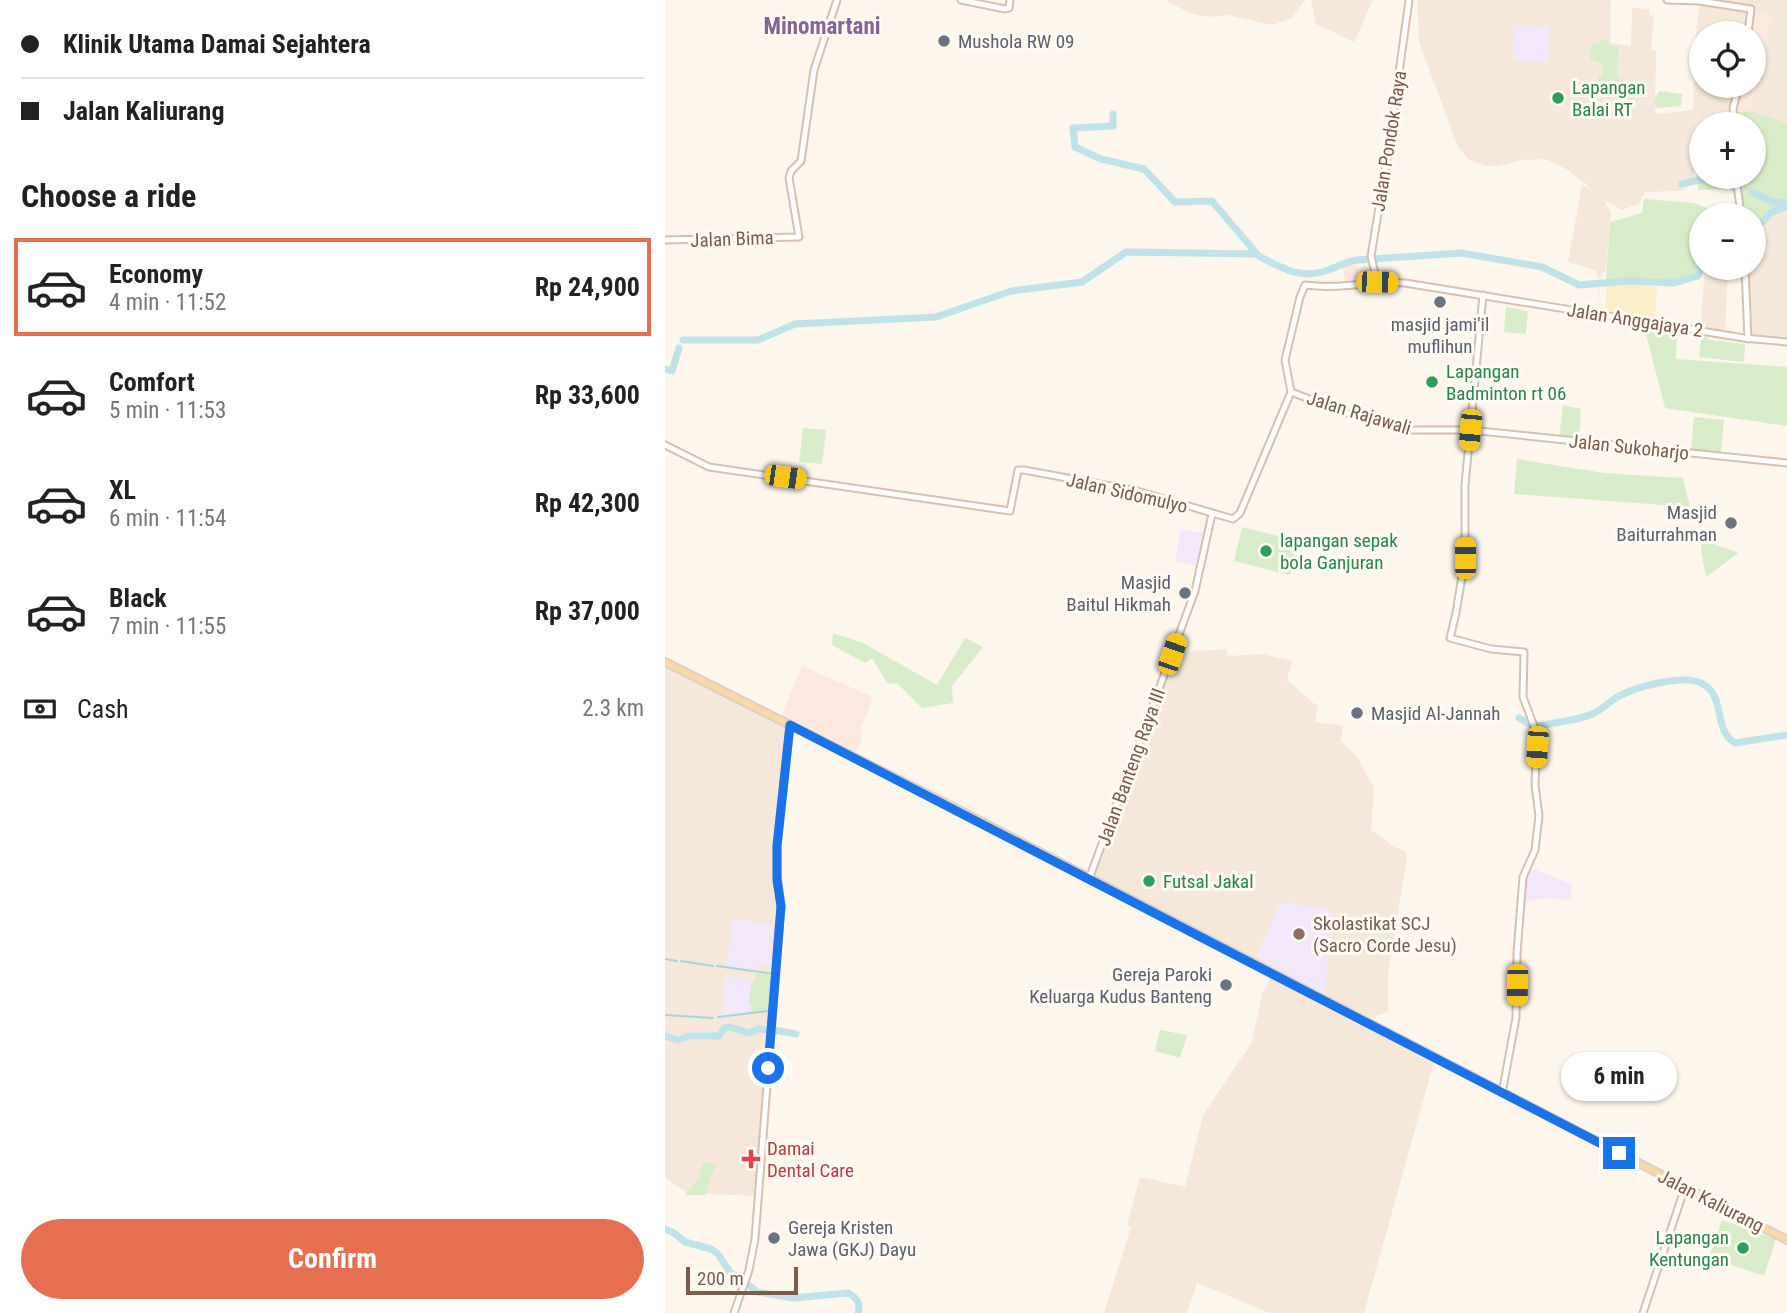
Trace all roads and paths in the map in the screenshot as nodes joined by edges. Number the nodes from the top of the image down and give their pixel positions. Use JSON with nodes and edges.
{"nodes":[{"id":1,"x":837,"y":0,"type":"edge"},
{"id":2,"x":961,"y":0,"type":"edge"},
{"id":3,"x":1010,"y":0,"type":"edge"},
{"id":4,"x":1409,"y":0,"type":"edge"},
{"id":5,"x":1667,"y":0,"type":"edge"},
{"id":6,"x":1699,"y":1,"type":"edge"},
{"id":7,"x":1750,"y":21,"type":"edge"},
{"id":8,"x":665,"y":240,"type":"edge"},
{"id":9,"x":1746,"y":280,"type":"edge"},
{"id":10,"x":1375,"y":283,"type":"junction"},
{"id":11,"x":1483,"y":295,"type":"junction"},
{"id":12,"x":1748,"y":339,"type":"junction"},
{"id":13,"x":1787,"y":342,"type":"edge"},
{"id":14,"x":1291,"y":391,"type":"junction"},
{"id":15,"x":1470,"y":430,"type":"junction"},
{"id":16,"x":665,"y":445,"type":"edge"},
{"id":17,"x":1787,"y":463,"type":"edge"},
{"id":18,"x":1212,"y":514,"type":"junction"},
{"id":19,"x":665,"y":662,"type":"edge"},
{"id":20,"x":790,"y":725,"type":"junction"},
{"id":21,"x":1089,"y":879,"type":"junction"},
{"id":22,"x":1502,"y":1093,"type":"junction"},
{"id":23,"x":1685,"y":1187,"type":"junction"},
{"id":24,"x":1787,"y":1240,"type":"edge"},
{"id":25,"x":734,"y":1313,"type":"edge"},
{"id":26,"x":1643,"y":1313,"type":"edge"}],
"edges":[{"from":1,"to":8,"type":"main road","name":"Jalan Bima"},
{"from":2,"to":3,"type":"main road"},
{"from":4,"to":10,"type":"main road","name":"Jalan Pondok Raya"},
{"from":5,"to":6,"type":"main road"},
{"from":6,"to":7,"type":"main road"},
{"from":9,"to":12,"type":"main road"},
{"from":10,"to":11,"type":"main road","name":"Jalan Anggajaya 2"},
{"from":10,"to":14,"type":"main road","name":"Jalan Anggajaya 2"},
{"from":11,"to":12,"type":"main road","name":"Jalan Anggajaya 2"},
{"from":11,"to":15,"type":"main road"},
{"from":12,"to":13,"type":"main road","name":"Jalan Anggajaya 2"},
{"from":14,"to":15,"type":"main road","name":"Jalan Rajawali"},
{"from":14,"to":18,"type":"main road","name":"Jalan Sidomulyo"},
{"from":15,"to":17,"type":"main road","name":"Jalan Sukoharjo"},
{"from":15,"to":22,"type":"main road"},
{"from":16,"to":18,"type":"main road","name":"Jalan Sidomulyo"},
{"from":18,"to":21,"type":"main road","name":"Jalan Banteng Raya III"},
{"from":19,"to":20,"type":"main road","name":"Jalan Kaliurang"},
{"from":20,"to":21,"type":"main road","name":"Jalan Kaliurang"},
{"from":20,"to":25,"type":"main road"},
{"from":21,"to":22,"type":"main road","name":"Jalan Kaliurang"},
{"from":22,"to":23,"type":"main road","name":"Jalan Kaliurang"},
{"from":23,"to":24,"type":"main road","name":"Jalan Kaliurang"},
{"from":23,"to":26,"type":"main road"}]}
